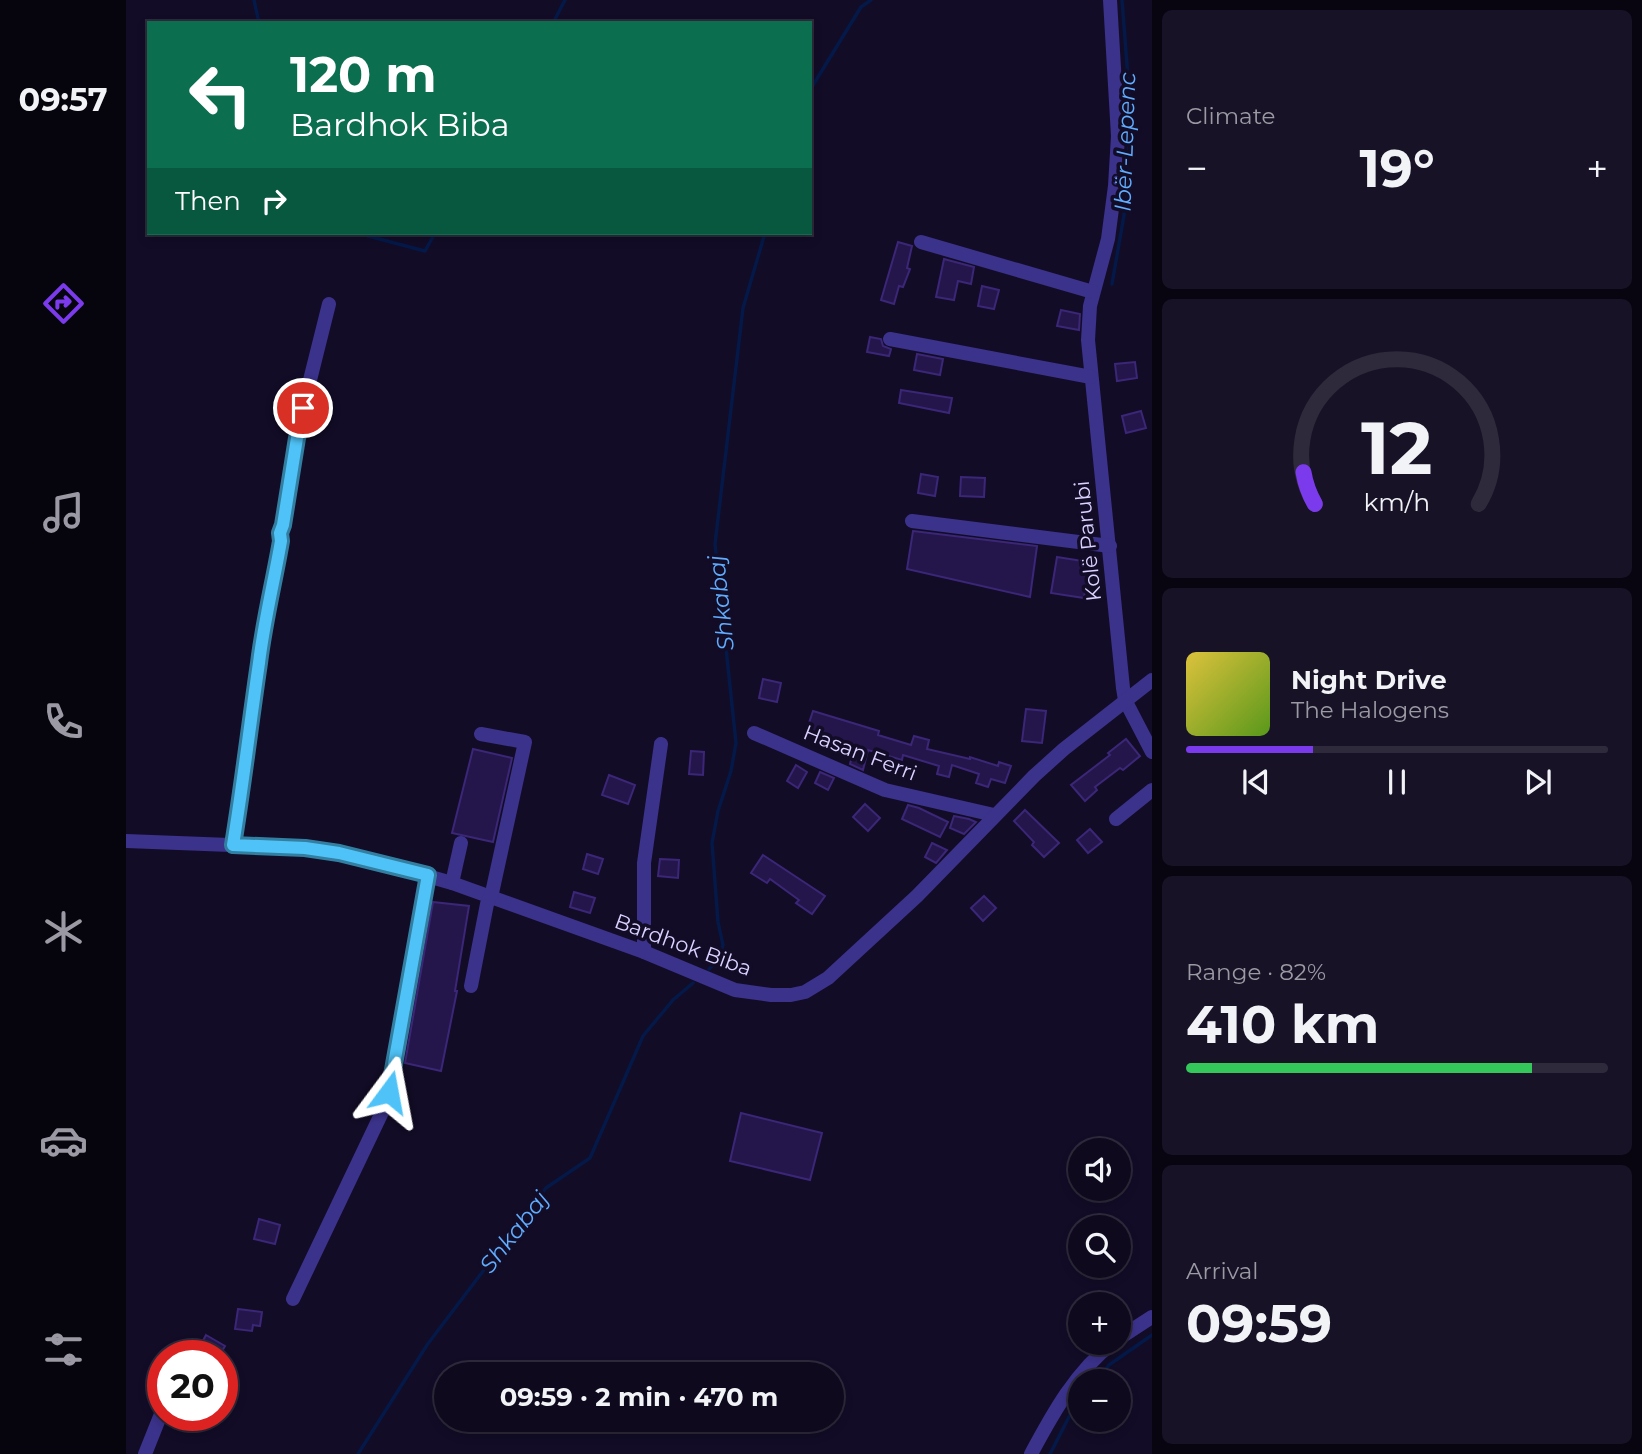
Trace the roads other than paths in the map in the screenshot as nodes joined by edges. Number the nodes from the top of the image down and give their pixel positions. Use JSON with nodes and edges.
{"nodes":[{"id":1,"x":1110,"y":0,"type":"edge"},
{"id":2,"x":921,"y":242,"type":"dead end"},
{"id":3,"x":1093,"y":292,"type":"junction"},
{"id":4,"x":329,"y":304,"type":"dead end"},
{"id":5,"x":890,"y":339,"type":"dead end"},
{"id":6,"x":1091,"y":377,"type":"junction"},
{"id":7,"x":912,"y":521,"type":"dead end"},
{"id":8,"x":1110,"y":545,"type":"junction"},
{"id":9,"x":1152,"y":680,"type":"edge"},
{"id":10,"x":1125,"y":700,"type":"junction"},
{"id":11,"x":754,"y":733,"type":"dead end"},
{"id":12,"x":481,"y":734,"type":"dead end"},
{"id":13,"x":661,"y":744,"type":"dead end"},
{"id":14,"x":1152,"y":752,"type":"edge"},
{"id":15,"x":1152,"y":790,"type":"edge"},
{"id":16,"x":994,"y":815,"type":"junction"},
{"id":17,"x":1116,"y":819,"type":"dead end"},
{"id":18,"x":126,"y":841,"type":"edge"},
{"id":19,"x":461,"y":843,"type":"dead end"},
{"id":20,"x":233,"y":845,"type":"junction"},
{"id":21,"x":428,"y":875,"type":"junction"},
{"id":22,"x":452,"y":883,"type":"junction"},
{"id":23,"x":490,"y":898,"type":"junction"},
{"id":24,"x":644,"y":953,"type":"junction"},
{"id":25,"x":471,"y":986,"type":"dead end"},
{"id":26,"x":293,"y":1299,"type":"dead end"},
{"id":27,"x":1152,"y":1317,"type":"edge"},
{"id":28,"x":1131,"y":1331,"type":"edge"},
{"id":29,"x":1101,"y":1355,"type":"edge"},
{"id":30,"x":154,"y":1431,"type":"edge"},
{"id":31,"x":145,"y":1454,"type":"edge"},
{"id":32,"x":1031,"y":1454,"type":"edge"}],
"edges":[{"from":1,"to":3,"type":"street","name":"Kolë Parubi"},
{"from":2,"to":3,"type":"street"},
{"from":3,"to":6,"type":"street","name":"Kolë Parubi"},
{"from":4,"to":20,"type":"street"},
{"from":5,"to":6,"type":"street"},
{"from":6,"to":8,"type":"street","name":"Kolë Parubi"},
{"from":7,"to":8,"type":"street"},
{"from":8,"to":10,"type":"street","name":"Kolë Parubi"},
{"from":9,"to":10,"type":"street","name":"Bardhok Biba"},
{"from":10,"to":14,"type":"street"},
{"from":10,"to":16,"type":"street","name":"Bardhok Biba"},
{"from":11,"to":16,"type":"street","name":"Hasan Ferri"},
{"from":12,"to":23,"type":"street"},
{"from":13,"to":24,"type":"street"},
{"from":15,"to":17,"type":"street"},
{"from":16,"to":24,"type":"street","name":"Bardhok Biba"},
{"from":18,"to":20,"type":"street","name":"Bardhok Biba"},
{"from":19,"to":22,"type":"street"},
{"from":20,"to":21,"type":"street","name":"Bardhok Biba"},
{"from":21,"to":22,"type":"street","name":"Bardhok Biba"},
{"from":21,"to":26,"type":"street"},
{"from":22,"to":23,"type":"street","name":"Bardhok Biba"},
{"from":23,"to":24,"type":"street","name":"Bardhok Biba"},
{"from":23,"to":25,"type":"street"},
{"from":27,"to":28,"type":"street"},
{"from":29,"to":32,"type":"street"},
{"from":30,"to":31,"type":"street"}]}
